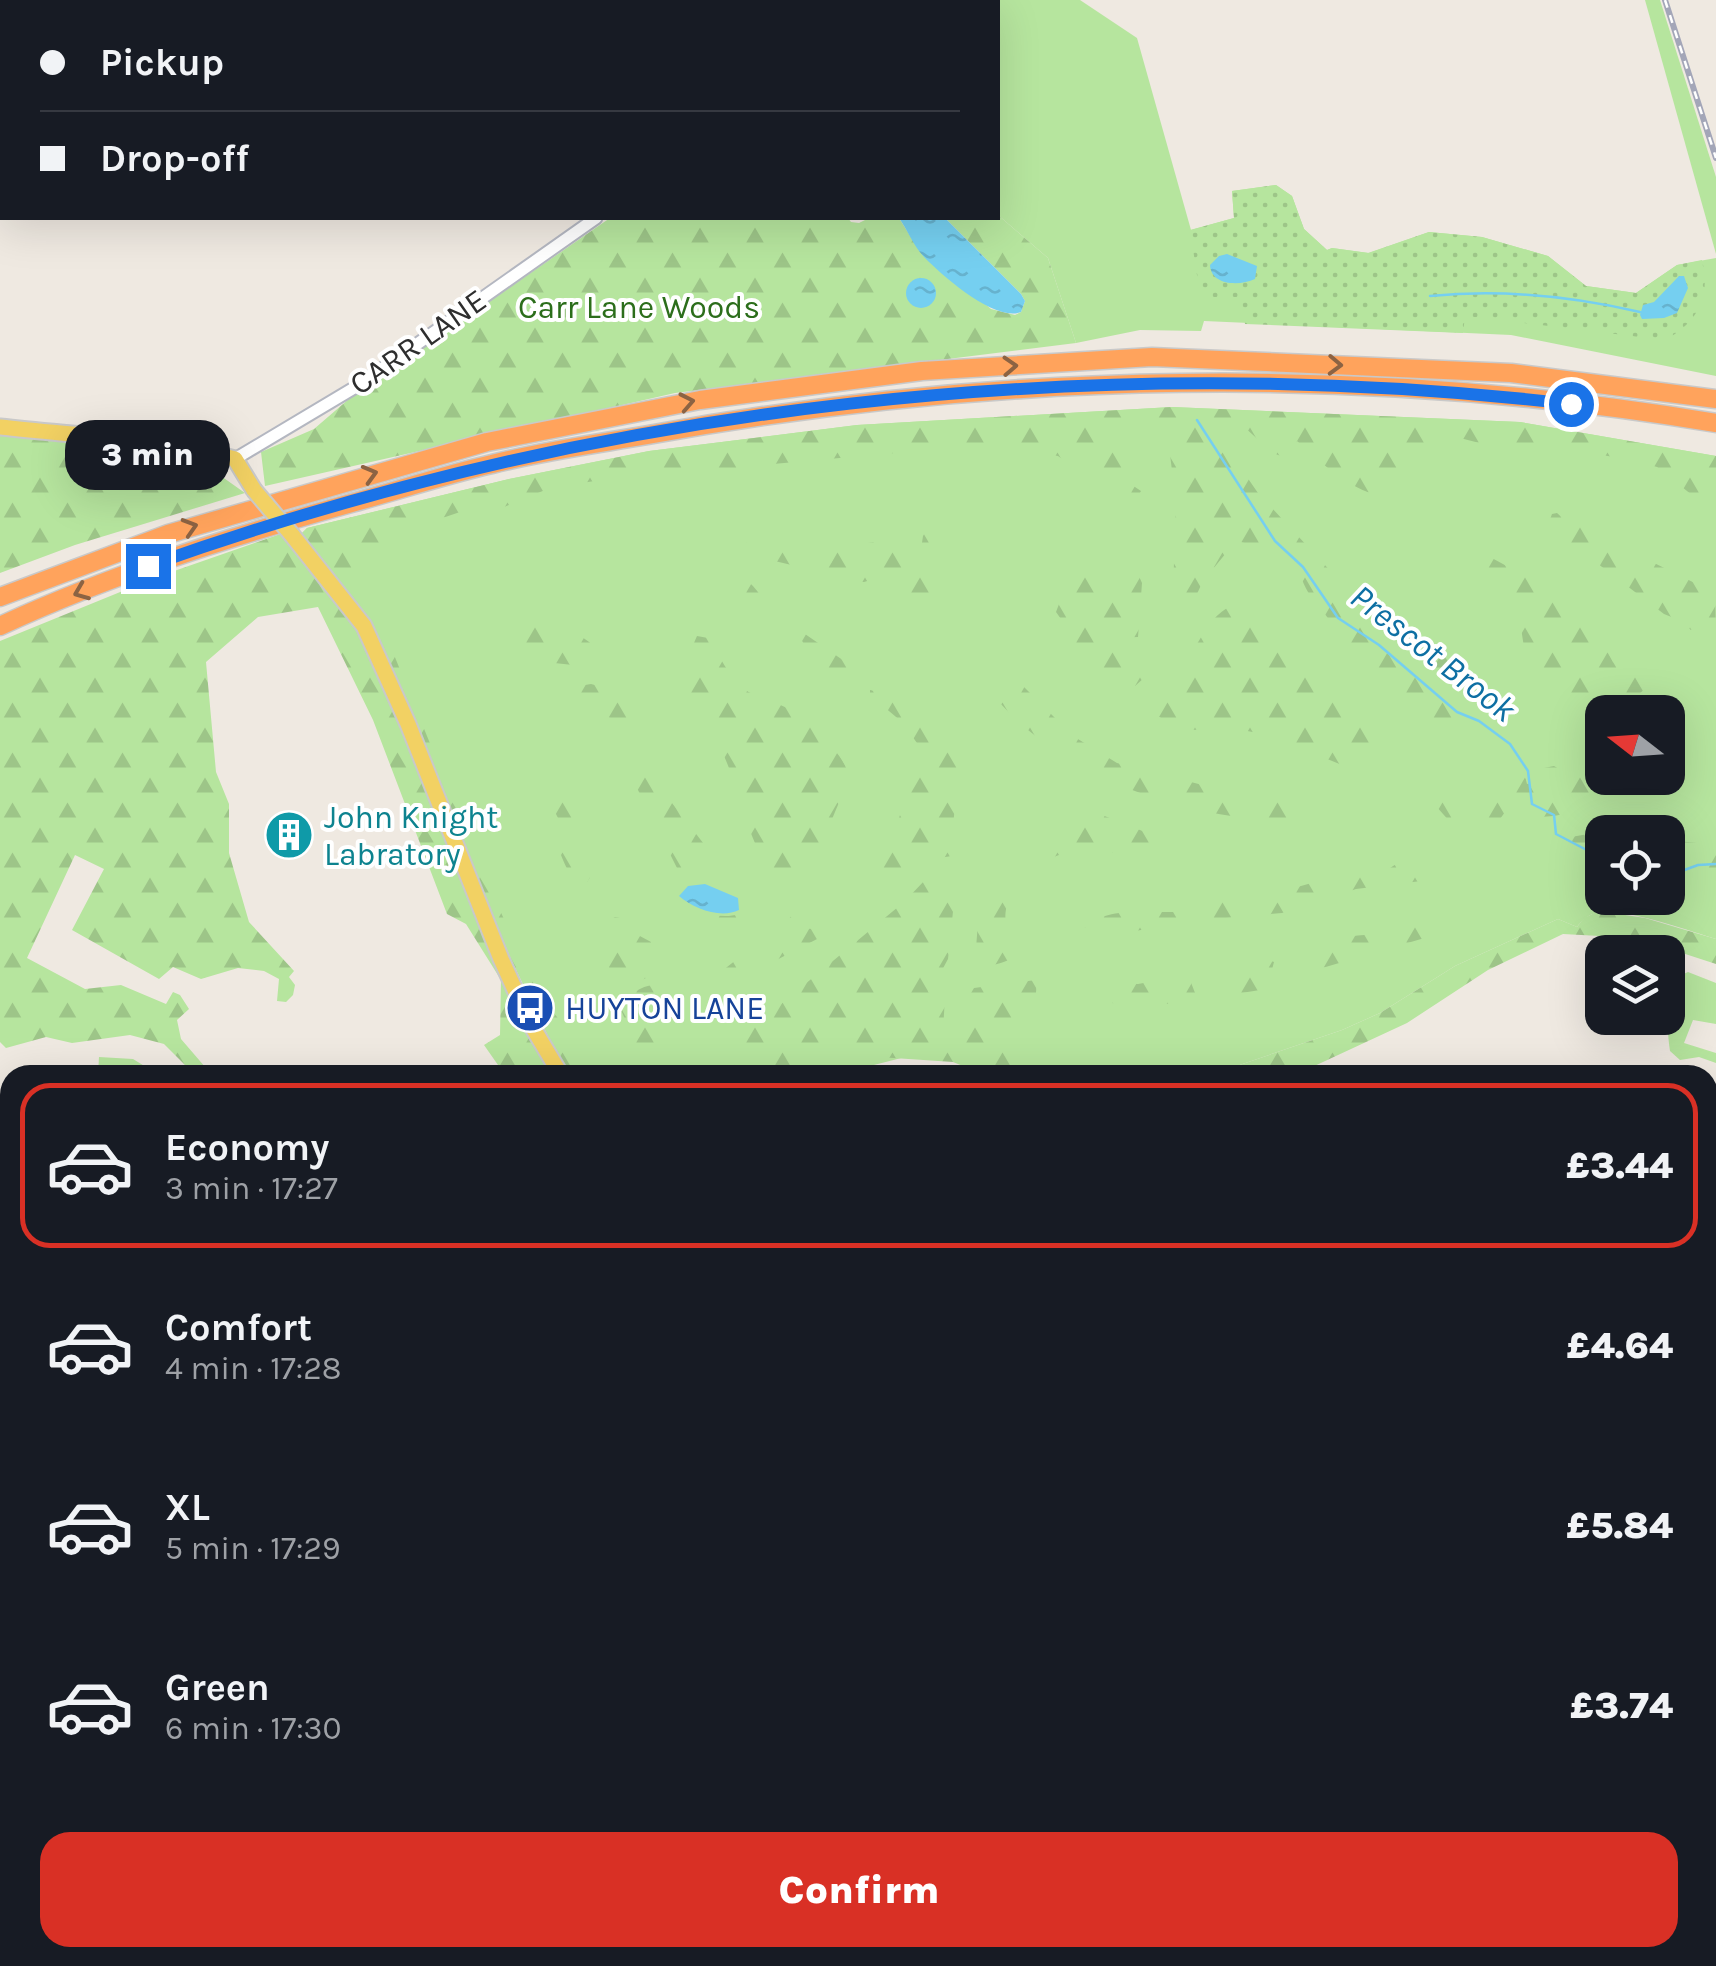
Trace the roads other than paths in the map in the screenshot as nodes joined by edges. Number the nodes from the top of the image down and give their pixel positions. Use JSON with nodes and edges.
{"nodes":[{"id":1,"x":593,"y":220,"type":"edge"},
{"id":2,"x":1716,"y":399,"type":"edge"},
{"id":3,"x":1716,"y":423,"type":"edge"},
{"id":4,"x":0,"y":426,"type":"edge"},
{"id":5,"x":235,"y":459,"type":"junction"},
{"id":6,"x":68,"y":570,"type":"junction"},
{"id":7,"x":0,"y":584,"type":"edge"},
{"id":8,"x":0,"y":597,"type":"edge"},
{"id":9,"x":0,"y":626,"type":"edge"},
{"id":10,"x":555,"y":1065,"type":"edge"}],
"edges":[{"from":1,"to":5,"type":"street","name":"CARR LANE"},
{"from":6,"to":2,"type":"highway","one_way":true},
{"from":3,"to":9,"type":"highway","one_way":true},
{"from":4,"to":5,"type":"main road"},
{"from":5,"to":10,"type":"main road","bridge":true},
{"from":6,"to":7,"type":"highway"},
{"from":6,"to":8,"type":"highway"}]}
